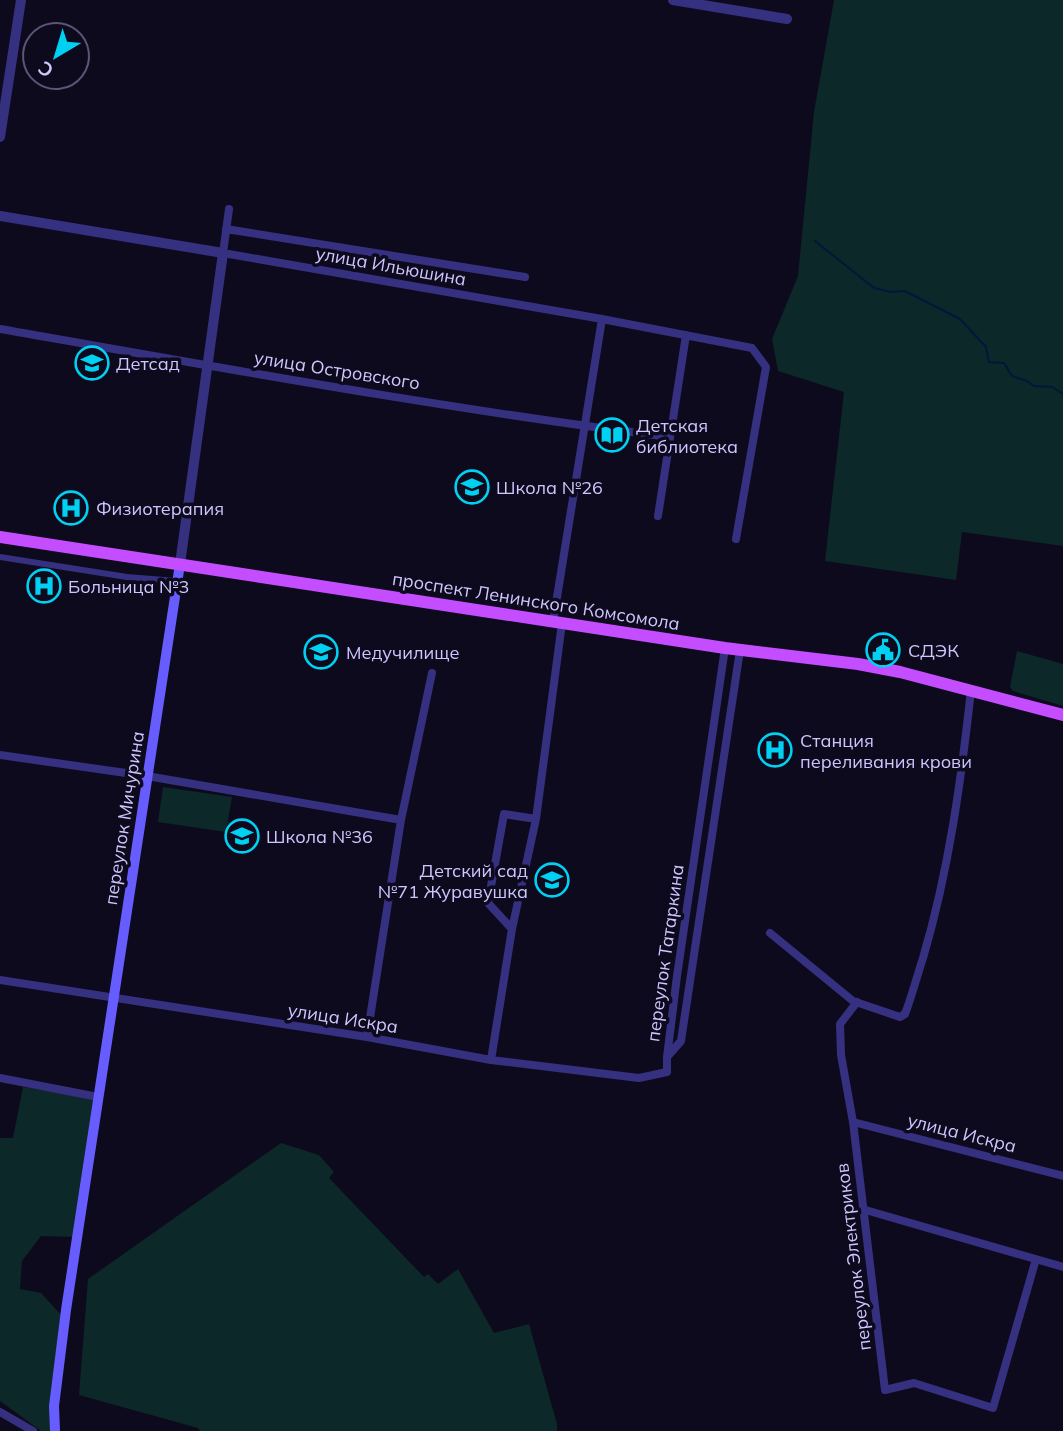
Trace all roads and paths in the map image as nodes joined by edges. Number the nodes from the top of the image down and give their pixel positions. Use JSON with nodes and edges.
{"nodes":[{"id":1,"x":21,"y":0,"type":"edge"},
{"id":2,"x":673,"y":0,"type":"edge"},
{"id":3,"x":719,"y":4,"type":"edge"},
{"id":4,"x":787,"y":19,"type":"dead end"},
{"id":5,"x":0,"y":137,"type":"edge"},
{"id":6,"x":229,"y":209,"type":"dead end"},
{"id":7,"x":0,"y":216,"type":"edge"},
{"id":8,"x":226,"y":229,"type":"junction"},
{"id":9,"x":223,"y":253,"type":"junction"},
{"id":10,"x":525,"y":277,"type":"dead end"},
{"id":11,"x":602,"y":319,"type":"junction"},
{"id":12,"x":0,"y":329,"type":"edge"},
{"id":13,"x":686,"y":335,"type":"junction"},
{"id":14,"x":207,"y":366,"type":"junction"},
{"id":15,"x":586,"y":426,"type":"junction"},
{"id":16,"x":670,"y":437,"type":"junction"},
{"id":17,"x":658,"y":516,"type":"dead end"},
{"id":18,"x":0,"y":537,"type":"edge"},
{"id":19,"x":736,"y":539,"type":"dead end"},
{"id":20,"x":0,"y":556,"type":"edge"},
{"id":21,"x":180,"y":564,"type":"junction"},
{"id":22,"x":177,"y":581,"type":"junction"},
{"id":23,"x":557,"y":623,"type":"junction"},
{"id":24,"x":725,"y":648,"type":"junction"},
{"id":25,"x":740,"y":650,"type":"junction"},
{"id":26,"x":432,"y":673,"type":"dead end"},
{"id":27,"x":971,"y":690,"type":"junction"},
{"id":28,"x":1063,"y":715,"type":"edge"},
{"id":29,"x":0,"y":755,"type":"edge"},
{"id":30,"x":148,"y":776,"type":"junction"},
{"id":31,"x":536,"y":819,"type":"junction"},
{"id":32,"x":401,"y":820,"type":"junction"},
{"id":33,"x":512,"y":929,"type":"junction"},
{"id":34,"x":770,"y":933,"type":"dead end"},
{"id":35,"x":0,"y":980,"type":"edge"},
{"id":36,"x":114,"y":999,"type":"junction"},
{"id":37,"x":857,"y":1002,"type":"junction"},
{"id":38,"x":367,"y":1037,"type":"junction"},
{"id":39,"x":667,"y":1057,"type":"junction"},
{"id":40,"x":491,"y":1060,"type":"junction"},
{"id":41,"x":0,"y":1078,"type":"edge"},
{"id":42,"x":99,"y":1097,"type":"junction"},
{"id":43,"x":853,"y":1122,"type":"junction"},
{"id":44,"x":1063,"y":1176,"type":"edge"},
{"id":45,"x":862,"y":1209,"type":"junction"},
{"id":46,"x":1036,"y":1259,"type":"junction"},
{"id":47,"x":1063,"y":1267,"type":"edge"},
{"id":48,"x":0,"y":1412,"type":"edge"},
{"id":49,"x":33,"y":1431,"type":"edge"},
{"id":50,"x":55,"y":1431,"type":"edge"}],
"edges":[{"from":1,"to":5,"type":"street"},
{"from":2,"to":3,"type":"street"},
{"from":3,"to":4,"type":"street"},
{"from":6,"to":8,"type":"street","name":"переулок Мичурина"},
{"from":7,"to":9,"type":"street","name":"улица Ильюшина"},
{"from":8,"to":9,"type":"street","name":"переулок Мичурина"},
{"from":8,"to":10,"type":"street"},
{"from":9,"to":11,"type":"street","name":"улица Ильюшина"},
{"from":9,"to":14,"type":"street","name":"переулок Мичурина"},
{"from":11,"to":13,"type":"street","name":"улица Ильюшина"},
{"from":11,"to":15,"type":"street"},
{"from":12,"to":14,"type":"street","name":"улица Островского"},
{"from":13,"to":16,"type":"street"},
{"from":13,"to":19,"type":"street","name":"улица Ильюшина"},
{"from":14,"to":15,"type":"street","name":"улица Островского"},
{"from":14,"to":21,"type":"street","name":"переулок Мичурина"},
{"from":15,"to":16,"type":"street","name":"улица Островского"},
{"from":15,"to":23,"type":"street"},
{"from":16,"to":17,"type":"street"},
{"from":18,"to":21,"type":"main road","name":"проспект Ленинского Комсомола"},
{"from":20,"to":22,"type":"street"},
{"from":21,"to":22,"type":"main road","name":"переулок Мичурина"},
{"from":21,"to":23,"type":"main road","name":"проспект Ленинского Комсомола"},
{"from":22,"to":30,"type":"main road","name":"переулок Мичурина"},
{"from":23,"to":24,"type":"main road","name":"проспект Ленинского Комсомола"},
{"from":23,"to":31,"type":"street"},
{"from":24,"to":25,"type":"main road","name":"проспект Ленинского Комсомола"},
{"from":24,"to":39,"type":"street","name":"переулок Татаркина"},
{"from":25,"to":27,"type":"main road","name":"проспект Ленинского Комсомола"},
{"from":25,"to":39,"type":"street","name":"переулок Татаркина"},
{"from":26,"to":32,"type":"street"},
{"from":27,"to":28,"type":"main road","name":"проспект Ленинского Комсомола"},
{"from":27,"to":37,"type":"street"},
{"from":29,"to":30,"type":"street"},
{"from":30,"to":32,"type":"street"},
{"from":30,"to":36,"type":"main road","name":"переулок Мичурина"},
{"from":31,"to":33,"type":"street"},
{"from":31,"to":33,"type":"street"},
{"from":32,"to":38,"type":"street"},
{"from":33,"to":40,"type":"street"},
{"from":34,"to":37,"type":"street"},
{"from":35,"to":36,"type":"street","name":"улица Искра"},
{"from":36,"to":38,"type":"street","name":"улица Искра"},
{"from":36,"to":42,"type":"main road","name":"переулок Мичурина"},
{"from":37,"to":43,"type":"street","name":"переулок Электриков"},
{"from":38,"to":40,"type":"street","name":"улица Искра"},
{"from":39,"to":40,"type":"street","name":"улица Искра"},
{"from":41,"to":42,"type":"street"},
{"from":42,"to":50,"type":"main road","name":"переулок Мичурина"},
{"from":43,"to":44,"type":"street","name":"улица Искра"},
{"from":43,"to":45,"type":"street","name":"переулок Электриков"},
{"from":45,"to":46,"type":"street"},
{"from":45,"to":46,"type":"street","name":"переулок Электриков"},
{"from":46,"to":47,"type":"street"},
{"from":48,"to":49,"type":"street"}]}
